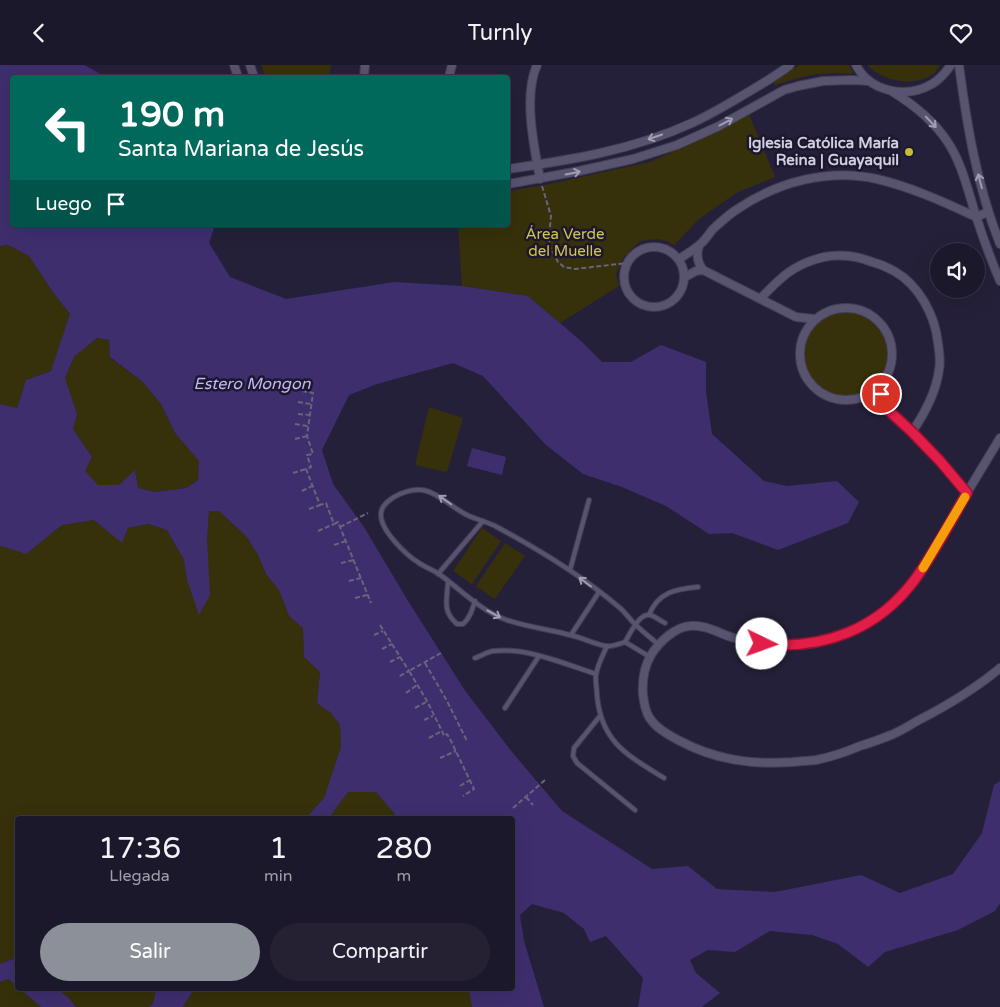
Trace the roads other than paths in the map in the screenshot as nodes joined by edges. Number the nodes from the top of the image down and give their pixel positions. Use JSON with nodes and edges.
{"nodes":[{"id":1,"x":537,"y":65,"type":"edge"},
{"id":2,"x":790,"y":65,"type":"edge"},
{"id":3,"x":856,"y":65,"type":"edge"},
{"id":4,"x":951,"y":65,"type":"edge"},
{"id":5,"x":959,"y":65,"type":"edge"},
{"id":6,"x":869,"y":81,"type":"junction"},
{"id":7,"x":755,"y":88,"type":"junction"},
{"id":8,"x":893,"y":92,"type":"junction"},
{"id":9,"x":764,"y":101,"type":"junction"},
{"id":10,"x":538,"y":165,"type":"junction"},
{"id":11,"x":510,"y":169,"type":"edge"},
{"id":12,"x":540,"y":179,"type":"junction"},
{"id":13,"x":510,"y":184,"type":"edge"},
{"id":14,"x":988,"y":212,"type":"junction"},
{"id":15,"x":976,"y":217,"type":"junction"},
{"id":16,"x":1000,"y":244,"type":"edge"},
{"id":17,"x":699,"y":246,"type":"junction"},
{"id":18,"x":679,"y":259,"type":"junction"},
{"id":19,"x":703,"y":271,"type":"junction"},
{"id":20,"x":685,"y":277,"type":"junction"},
{"id":21,"x":1000,"y":281,"type":"edge"},
{"id":22,"x":761,"y":298,"type":"junction"},
{"id":23,"x":796,"y":317,"type":"junction"},
{"id":24,"x":815,"y":319,"type":"junction"},
{"id":25,"x":805,"y":331,"type":"junction"},
{"id":26,"x":880,"y":385,"type":"junction"},
{"id":27,"x":864,"y":397,"type":"junction"},
{"id":28,"x":887,"y":409,"type":"junction"},
{"id":29,"x":912,"y":432,"type":"junction"},
{"id":30,"x":1000,"y":438,"type":"edge"},
{"id":31,"x":1000,"y":443,"type":"edge"},
{"id":32,"x":993,"y":450,"type":"junction"},
{"id":33,"x":967,"y":493,"type":"junction"},
{"id":34,"x":589,"y":500,"type":"dead end"},
{"id":35,"x":483,"y":521,"type":"junction"},
{"id":36,"x":570,"y":570,"type":"junction"},
{"id":37,"x":438,"y":574,"type":"junction"},
{"id":38,"x":448,"y":582,"type":"junction"},
{"id":39,"x":698,"y":587,"type":"dead end"},
{"id":40,"x":599,"y":592,"type":"junction"},
{"id":41,"x":475,"y":601,"type":"junction"},
{"id":42,"x":650,"y":615,"type":"junction"},
{"id":43,"x":665,"y":623,"type":"dead end"},
{"id":44,"x":635,"y":625,"type":"junction"},
{"id":45,"x":571,"y":635,"type":"junction"},
{"id":46,"x":625,"y":642,"type":"junction"},
{"id":47,"x":659,"y":645,"type":"junction"},
{"id":48,"x":607,"y":646,"type":"junction"},
{"id":49,"x":539,"y":656,"type":"junction"},
{"id":50,"x":650,"y":657,"type":"junction"},
{"id":51,"x":475,"y":658,"type":"dead end"},
{"id":52,"x":1000,"y":668,"type":"edge"},
{"id":53,"x":596,"y":674,"type":"junction"},
{"id":54,"x":505,"y":708,"type":"dead end"},
{"id":55,"x":600,"y":716,"type":"junction"},
{"id":56,"x":664,"y":778,"type":"dead end"},
{"id":57,"x":635,"y":810,"type":"dead end"}],
"edges":[{"from":1,"to":10,"type":"street"},
{"from":2,"to":7,"type":"street"},
{"from":3,"to":6,"type":"street"},
{"from":4,"to":8,"type":"street"},
{"from":14,"to":5,"type":"street","one_way":true},
{"from":6,"to":8,"type":"street"},
{"from":6,"to":9,"type":"street"},
{"from":7,"to":9,"type":"street"},
{"from":7,"to":10,"type":"street","one_way":true},
{"from":8,"to":15,"type":"street","one_way":true},
{"from":12,"to":9,"type":"street","one_way":true},
{"from":10,"to":11,"type":"street"},
{"from":10,"to":12,"type":"street"},
{"from":12,"to":13,"type":"street"},
{"from":14,"to":15,"type":"street"},
{"from":14,"to":16,"type":"street"},
{"from":15,"to":17,"type":"street"},
{"from":15,"to":21,"type":"street"},
{"from":17,"to":18,"type":"street"},
{"from":17,"to":19,"type":"street"},
{"from":18,"to":20,"type":"street"},
{"from":18,"to":20,"type":"street"},
{"from":19,"to":20,"type":"street"},
{"from":19,"to":22,"type":"street"},
{"from":22,"to":23,"type":"street"},
{"from":22,"to":29,"type":"street"},
{"from":23,"to":24,"type":"street"},
{"from":23,"to":25,"type":"street"},
{"from":24,"to":25,"type":"street"},
{"from":24,"to":26,"type":"street"},
{"from":25,"to":27,"type":"street"},
{"from":26,"to":27,"type":"street"},
{"from":26,"to":28,"type":"street"},
{"from":27,"to":28,"type":"street"},
{"from":28,"to":29,"type":"street"},
{"from":29,"to":33,"type":"street"},
{"from":30,"to":32,"type":"street"},
{"from":31,"to":32,"type":"street"},
{"from":32,"to":33,"type":"street"},
{"from":33,"to":47,"type":"street"},
{"from":34,"to":36,"type":"lane"},
{"from":35,"to":36,"type":"lane"},
{"from":35,"to":37,"type":"lane"},
{"from":35,"to":37,"type":"lane","one_way":true},
{"from":40,"to":36,"type":"lane","one_way":true},
{"from":37,"to":38,"type":"lane"},
{"from":38,"to":41,"type":"lane"},
{"from":38,"to":41,"type":"lane"},
{"from":39,"to":42,"type":"lane"},
{"from":40,"to":44,"type":"lane"},
{"from":40,"to":45,"type":"lane"},
{"from":41,"to":45,"type":"lane","one_way":true},
{"from":42,"to":43,"type":"lane"},
{"from":42,"to":44,"type":"lane"},
{"from":44,"to":46,"type":"lane"},
{"from":44,"to":47,"type":"lane"},
{"from":45,"to":48,"type":"lane"},
{"from":46,"to":48,"type":"lane"},
{"from":46,"to":50,"type":"lane"},
{"from":47,"to":50,"type":"street"},
{"from":48,"to":53,"type":"lane"},
{"from":49,"to":51,"type":"lane"},
{"from":49,"to":53,"type":"lane"},
{"from":49,"to":54,"type":"lane"},
{"from":50,"to":52,"type":"street"},
{"from":53,"to":55,"type":"lane"},
{"from":55,"to":56,"type":"lane"},
{"from":55,"to":57,"type":"lane"}]}
